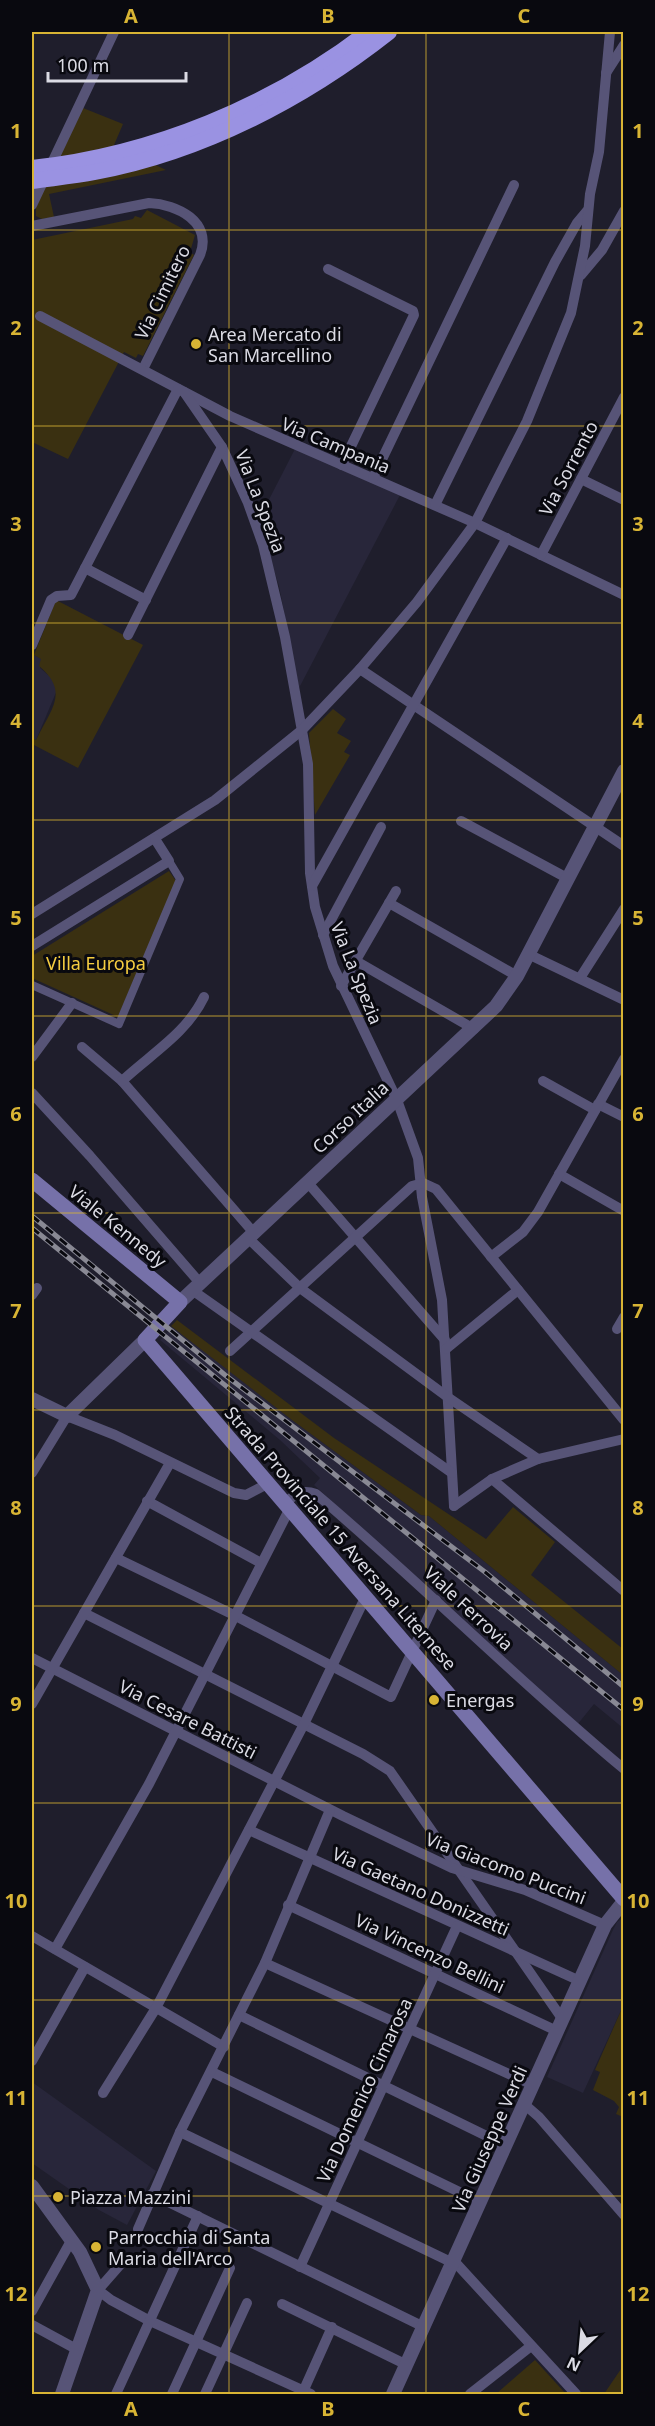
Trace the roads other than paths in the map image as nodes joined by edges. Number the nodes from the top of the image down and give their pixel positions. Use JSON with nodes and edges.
{"nodes":[{"id":1,"x":114,"y":32,"type":"edge"},
{"id":2,"x":368,"y":32,"type":"edge"},
{"id":3,"x":389,"y":32,"type":"edge"},
{"id":4,"x":610,"y":32,"type":"edge"},
{"id":5,"x":624,"y":45,"type":"edge"},
{"id":6,"x":606,"y":73,"type":"junction"},
{"id":7,"x":32,"y":168,"type":"edge"},
{"id":8,"x":32,"y":181,"type":"edge"},
{"id":9,"x":514,"y":185,"type":"dead end"},
{"id":10,"x":32,"y":205,"type":"edge"},
{"id":11,"x":588,"y":211,"type":"junction"},
{"id":12,"x":624,"y":211,"type":"edge"},
{"id":13,"x":32,"y":226,"type":"edge"},
{"id":14,"x":328,"y":269,"type":"dead end"},
{"id":15,"x":578,"y":277,"type":"junction"},
{"id":16,"x":40,"y":316,"type":"dead end"},
{"id":17,"x":143,"y":369,"type":"junction"},
{"id":18,"x":181,"y":390,"type":"junction"},
{"id":19,"x":622,"y":401,"type":"edge"},
{"id":20,"x":209,"y":405,"type":"junction"},
{"id":21,"x":204,"y":421,"type":"junction"},
{"id":22,"x":222,"y":447,"type":"junction"},
{"id":23,"x":342,"y":465,"type":"junction"},
{"id":24,"x":373,"y":478,"type":"junction"},
{"id":25,"x":581,"y":478,"type":"junction"},
{"id":26,"x":624,"y":500,"type":"edge"},
{"id":27,"x":435,"y":505,"type":"junction"},
{"id":28,"x":475,"y":523,"type":"junction"},
{"id":29,"x":507,"y":538,"type":"junction"},
{"id":30,"x":541,"y":555,"type":"junction"},
{"id":31,"x":86,"y":568,"type":"junction"},
{"id":32,"x":624,"y":595,"type":"edge"},
{"id":33,"x":146,"y":600,"type":"junction"},
{"id":34,"x":128,"y":635,"type":"dead end"},
{"id":35,"x":32,"y":645,"type":"edge"},
{"id":36,"x":360,"y":669,"type":"junction"},
{"id":37,"x":414,"y":706,"type":"junction"},
{"id":38,"x":302,"y":730,"type":"junction"},
{"id":39,"x":624,"y":771,"type":"edge"},
{"id":40,"x":461,"y":821,"type":"dead end"},
{"id":41,"x":594,"y":826,"type":"junction"},
{"id":42,"x":381,"y":827,"type":"dead end"},
{"id":43,"x":155,"y":839,"type":"junction"},
{"id":44,"x":624,"y":846,"type":"edge"},
{"id":45,"x":169,"y":861,"type":"junction"},
{"id":46,"x":567,"y":878,"type":"junction"},
{"id":47,"x":312,"y":886,"type":"junction"},
{"id":48,"x":396,"y":891,"type":"dead end"},
{"id":49,"x":389,"y":903,"type":"junction"},
{"id":50,"x":624,"y":909,"type":"edge"},
{"id":51,"x":32,"y":914,"type":"edge"},
{"id":52,"x":323,"y":935,"type":"junction"},
{"id":53,"x":32,"y":946,"type":"edge"},
{"id":54,"x":528,"y":954,"type":"junction"},
{"id":55,"x":356,"y":962,"type":"junction"},
{"id":56,"x":517,"y":976,"type":"junction"},
{"id":57,"x":580,"y":978,"type":"junction"},
{"id":58,"x":32,"y":985,"type":"edge"},
{"id":59,"x":341,"y":986,"type":"junction"},
{"id":60,"x":204,"y":997,"type":"dead end"},
{"id":61,"x":624,"y":1000,"type":"edge"},
{"id":62,"x":72,"y":1003,"type":"junction"},
{"id":63,"x":474,"y":1029,"type":"junction"},
{"id":64,"x":82,"y":1047,"type":"dead end"},
{"id":65,"x":32,"y":1057,"type":"edge"},
{"id":66,"x":624,"y":1059,"type":"edge"},
{"id":67,"x":122,"y":1081,"type":"junction"},
{"id":68,"x":543,"y":1081,"type":"dead end"},
{"id":69,"x":32,"y":1092,"type":"edge"},
{"id":70,"x":397,"y":1100,"type":"junction"},
{"id":71,"x":597,"y":1107,"type":"junction"},
{"id":72,"x":624,"y":1117,"type":"edge"},
{"id":73,"x":559,"y":1174,"type":"junction"},
{"id":74,"x":32,"y":1180,"type":"edge"},
{"id":75,"x":308,"y":1183,"type":"junction"},
{"id":76,"x":423,"y":1183,"type":"junction"},
{"id":77,"x":624,"y":1210,"type":"edge"},
{"id":78,"x":251,"y":1235,"type":"junction"},
{"id":79,"x":356,"y":1237,"type":"junction"},
{"id":80,"x":491,"y":1257,"type":"junction"},
{"id":81,"x":196,"y":1287,"type":"junction"},
{"id":82,"x":300,"y":1288,"type":"junction"},
{"id":83,"x":518,"y":1290,"type":"junction"},
{"id":84,"x":180,"y":1302,"type":"junction"},
{"id":85,"x":624,"y":1317,"type":"edge"},
{"id":86,"x":617,"y":1329,"type":"dead end"},
{"id":87,"x":251,"y":1332,"type":"junction"},
{"id":88,"x":145,"y":1340,"type":"junction"},
{"id":89,"x":446,"y":1345,"type":"junction"},
{"id":90,"x":230,"y":1351,"type":"dead end"},
{"id":91,"x":32,"y":1398,"type":"edge"},
{"id":92,"x":449,"y":1398,"type":"junction"},
{"id":93,"x":67,"y":1416,"type":"junction"},
{"id":94,"x":624,"y":1420,"type":"edge"},
{"id":95,"x":624,"y":1439,"type":"edge"},
{"id":96,"x":537,"y":1459,"type":"junction"},
{"id":97,"x":170,"y":1463,"type":"junction"},
{"id":98,"x":32,"y":1473,"type":"edge"},
{"id":99,"x":452,"y":1473,"type":"junction"},
{"id":100,"x":492,"y":1479,"type":"junction"},
{"id":101,"x":269,"y":1483,"type":"junction"},
{"id":102,"x":147,"y":1501,"type":"junction"},
{"id":103,"x":288,"y":1505,"type":"junction"},
{"id":104,"x":116,"y":1558,"type":"junction"},
{"id":105,"x":261,"y":1563,"type":"junction"},
{"id":106,"x":624,"y":1591,"type":"edge"},
{"id":107,"x":366,"y":1596,"type":"junction"},
{"id":108,"x":436,"y":1600,"type":"junction"},
{"id":109,"x":84,"y":1612,"type":"junction"},
{"id":110,"x":234,"y":1615,"type":"junction"},
{"id":111,"x":413,"y":1651,"type":"junction"},
{"id":112,"x":32,"y":1658,"type":"edge"},
{"id":113,"x":333,"y":1666,"type":"junction"},
{"id":114,"x":52,"y":1669,"type":"junction"},
{"id":115,"x":204,"y":1673,"type":"junction"},
{"id":116,"x":32,"y":1704,"type":"edge"},
{"id":117,"x":304,"y":1724,"type":"junction"},
{"id":118,"x":174,"y":1731,"type":"junction"},
{"id":119,"x":624,"y":1769,"type":"edge"},
{"id":120,"x":274,"y":1781,"type":"junction"},
{"id":121,"x":330,"y":1810,"type":"junction"},
{"id":122,"x":249,"y":1830,"type":"junction"},
{"id":123,"x":307,"y":1858,"type":"junction"},
{"id":124,"x":461,"y":1871,"type":"junction"},
{"id":125,"x":624,"y":1900,"type":"edge"},
{"id":126,"x":288,"y":1905,"type":"junction"},
{"id":127,"x":605,"y":1925,"type":"junction"},
{"id":128,"x":457,"y":1926,"type":"junction"},
{"id":129,"x":32,"y":1936,"type":"edge"},
{"id":130,"x":55,"y":1949,"type":"junction"},
{"id":131,"x":516,"y":1952,"type":"junction"},
{"id":132,"x":265,"y":1963,"type":"junction"},
{"id":133,"x":85,"y":1967,"type":"junction"},
{"id":134,"x":435,"y":1973,"type":"junction"},
{"id":135,"x":580,"y":1981,"type":"junction"},
{"id":136,"x":156,"y":2008,"type":"junction"},
{"id":137,"x":239,"y":2015,"type":"junction"},
{"id":138,"x":560,"y":2025,"type":"junction"},
{"id":139,"x":410,"y":2028,"type":"junction"},
{"id":140,"x":35,"y":2046,"type":"edge"},
{"id":141,"x":225,"y":2047,"type":"junction"},
{"id":142,"x":32,"y":2061,"type":"edge"},
{"id":143,"x":212,"y":2072,"type":"junction"},
{"id":144,"x":384,"y":2085,"type":"junction"},
{"id":145,"x":533,"y":2085,"type":"junction"},
{"id":146,"x":103,"y":2093,"type":"dead end"},
{"id":147,"x":524,"y":2104,"type":"junction"},
{"id":148,"x":180,"y":2132,"type":"junction"},
{"id":149,"x":357,"y":2143,"type":"junction"},
{"id":150,"x":506,"y":2145,"type":"junction"},
{"id":151,"x":32,"y":2186,"type":"edge"},
{"id":152,"x":152,"y":2194,"type":"junction"},
{"id":153,"x":480,"y":2202,"type":"junction"},
{"id":154,"x":329,"y":2205,"type":"junction"},
{"id":155,"x":624,"y":2215,"type":"edge"},
{"id":156,"x":198,"y":2216,"type":"junction"},
{"id":157,"x":138,"y":2229,"type":"dead end"},
{"id":158,"x":71,"y":2241,"type":"junction"},
{"id":159,"x":453,"y":2262,"type":"junction"},
{"id":160,"x":120,"y":2265,"type":"dead end"},
{"id":161,"x":300,"y":2267,"type":"junction"},
{"id":162,"x":230,"y":2268,"type":"dead end"},
{"id":163,"x":98,"y":2290,"type":"junction"},
{"id":164,"x":247,"y":2303,"type":"dead end"},
{"id":165,"x":282,"y":2304,"type":"dead end"},
{"id":166,"x":32,"y":2311,"type":"edge"},
{"id":167,"x":150,"y":2321,"type":"junction"},
{"id":168,"x":32,"y":2325,"type":"edge"},
{"id":169,"x":332,"y":2327,"type":"junction"},
{"id":170,"x":424,"y":2327,"type":"junction"},
{"id":171,"x":197,"y":2342,"type":"junction"},
{"id":172,"x":531,"y":2346,"type":"junction"},
{"id":173,"x":78,"y":2350,"type":"junction"},
{"id":174,"x":224,"y":2354,"type":"junction"},
{"id":175,"x":407,"y":2365,"type":"junction"},
{"id":176,"x":305,"y":2393,"type":"edge"},
{"id":177,"x":62,"y":2394,"type":"edge"},
{"id":178,"x":116,"y":2394,"type":"edge"},
{"id":179,"x":172,"y":2394,"type":"edge"},
{"id":180,"x":205,"y":2394,"type":"edge"},
{"id":181,"x":393,"y":2394,"type":"edge"},
{"id":182,"x":470,"y":2394,"type":"edge"},
{"id":183,"x":576,"y":2394,"type":"edge"}],
"edges":[{"from":1,"to":10,"type":"street"},
{"from":2,"to":7,"type":"highway","bridge":true},
{"from":3,"to":8,"type":"highway","bridge":true},
{"from":4,"to":6,"type":"street"},
{"from":5,"to":6,"type":"street"},
{"from":6,"to":11,"type":"street"},
{"from":9,"to":24,"type":"street"},
{"from":11,"to":15,"type":"street"},
{"from":11,"to":27,"type":"street"},
{"from":12,"to":15,"type":"street"},
{"from":13,"to":17,"type":"street","name":"Via Cimitero"},
{"from":14,"to":23,"type":"street"},
{"from":15,"to":28,"type":"street"},
{"from":16,"to":17,"type":"street","name":"Via Campania"},
{"from":17,"to":18,"type":"street","name":"Via Campania"},
{"from":18,"to":20,"type":"street","name":"Via Campania"},
{"from":18,"to":21,"type":"street","name":"Via La Spezia"},
{"from":18,"to":31,"type":"street"},
{"from":19,"to":25,"type":"street","name":"Via Sorrento"},
{"from":20,"to":21,"type":"street"},
{"from":20,"to":23,"type":"street","name":"Via Campania"},
{"from":21,"to":22,"type":"street","name":"Via La Spezia"},
{"from":22,"to":33,"type":"street"},
{"from":22,"to":38,"type":"street","name":"Via La Spezia"},
{"from":23,"to":24,"type":"street","name":"Via Campania"},
{"from":24,"to":27,"type":"street","name":"Via Campania"},
{"from":25,"to":26,"type":"street"},
{"from":25,"to":30,"type":"street","name":"Via Sorrento"},
{"from":27,"to":28,"type":"street","name":"Via Campania"},
{"from":28,"to":29,"type":"street","name":"Via Campania"},
{"from":28,"to":36,"type":"street"},
{"from":29,"to":30,"type":"street","name":"Via Campania"},
{"from":29,"to":37,"type":"street"},
{"from":30,"to":32,"type":"street","name":"Via Campania"},
{"from":31,"to":33,"type":"street"},
{"from":31,"to":35,"type":"street"},
{"from":33,"to":34,"type":"street"},
{"from":36,"to":37,"type":"street"},
{"from":36,"to":38,"type":"street"},
{"from":37,"to":41,"type":"street"},
{"from":37,"to":47,"type":"street"},
{"from":38,"to":43,"type":"street"},
{"from":38,"to":47,"type":"street","name":"Via La Spezia"},
{"from":39,"to":41,"type":"street","name":"Corso Italia"},
{"from":40,"to":46,"type":"street"},
{"from":41,"to":44,"type":"street"},
{"from":41,"to":46,"type":"street","name":"Corso Italia"},
{"from":42,"to":52,"type":"street"},
{"from":43,"to":45,"type":"street"},
{"from":43,"to":51,"type":"street"},
{"from":45,"to":53,"type":"street"},
{"from":45,"to":62,"type":"street"},
{"from":46,"to":54,"type":"street","name":"Corso Italia"},
{"from":47,"to":52,"type":"street","name":"Via La Spezia"},
{"from":48,"to":49,"type":"street"},
{"from":49,"to":55,"type":"street"},
{"from":49,"to":56,"type":"street"},
{"from":50,"to":57,"type":"street"},
{"from":52,"to":59,"type":"street","name":"Via La Spezia"},
{"from":54,"to":56,"type":"street","name":"Corso Italia"},
{"from":54,"to":57,"type":"street"},
{"from":55,"to":59,"type":"street"},
{"from":55,"to":63,"type":"street"},
{"from":56,"to":63,"type":"street","name":"Corso Italia"},
{"from":57,"to":61,"type":"street"},
{"from":58,"to":62,"type":"street"},
{"from":59,"to":70,"type":"street","name":"Via La Spezia"},
{"from":60,"to":67,"type":"street"},
{"from":62,"to":65,"type":"street"},
{"from":63,"to":70,"type":"street","name":"Corso Italia"},
{"from":64,"to":67,"type":"street"},
{"from":66,"to":71,"type":"street"},
{"from":67,"to":78,"type":"street"},
{"from":68,"to":71,"type":"street"},
{"from":69,"to":81,"type":"street"},
{"from":70,"to":75,"type":"street","name":"Corso Italia"},
{"from":70,"to":76,"type":"street","name":"Via La Spezia"},
{"from":71,"to":72,"type":"street"},
{"from":71,"to":73,"type":"street"},
{"from":73,"to":77,"type":"street"},
{"from":73,"to":80,"type":"street"},
{"from":74,"to":84,"type":"main road","name":"Viale Kennedy"},
{"from":75,"to":78,"type":"street","name":"Corso Italia"},
{"from":75,"to":79,"type":"street"},
{"from":76,"to":79,"type":"street"},
{"from":76,"to":80,"type":"street"},
{"from":76,"to":89,"type":"street","name":"Via La Spezia"},
{"from":78,"to":81,"type":"street","name":"Corso Italia"},
{"from":78,"to":82,"type":"street"},
{"from":79,"to":82,"type":"street"},
{"from":79,"to":89,"type":"street"},
{"from":80,"to":83,"type":"street"},
{"from":81,"to":84,"type":"street","name":"Corso Italia"},
{"from":81,"to":87,"type":"street"},
{"from":82,"to":87,"type":"street"},
{"from":82,"to":92,"type":"street"},
{"from":83,"to":89,"type":"street"},
{"from":83,"to":94,"type":"street"},
{"from":84,"to":88,"type":"main road","name":"Corso Italia"},
{"from":85,"to":86,"type":"street"},
{"from":87,"to":90,"type":"street"},
{"from":87,"to":99,"type":"street"},
{"from":88,"to":93,"type":"street","name":"Corso Italia"},
{"from":88,"to":101,"type":"main road","name":"Strada Provinciale 15 Aversana Liternese"},
{"from":89,"to":92,"type":"street","name":"Via La Spezia"},
{"from":91,"to":93,"type":"street"},
{"from":92,"to":96,"type":"street"},
{"from":92,"to":99,"type":"street","name":"Via La Spezia"},
{"from":93,"to":97,"type":"street"},
{"from":93,"to":98,"type":"street"},
{"from":95,"to":96,"type":"street"},
{"from":96,"to":100,"type":"street"},
{"from":97,"to":101,"type":"street"},
{"from":97,"to":102,"type":"street"},
{"from":99,"to":100,"type":"street","name":"Via La Spezia"},
{"from":100,"to":106,"type":"street"},
{"from":101,"to":103,"type":"main road","name":"Strada Provinciale 15 Aversana Liternese"},
{"from":102,"to":104,"type":"street"},
{"from":102,"to":105,"type":"street"},
{"from":103,"to":105,"type":"street"},
{"from":103,"to":107,"type":"main road","name":"Strada Provinciale 15 Aversana Liternese"},
{"from":103,"to":108,"type":"street","name":"Viale Ferrovia"},
{"from":104,"to":109,"type":"street"},
{"from":104,"to":110,"type":"street"},
{"from":105,"to":110,"type":"street"},
{"from":107,"to":111,"type":"main road","name":"Strada Provinciale 15 Aversana Liternese"},
{"from":107,"to":113,"type":"street"},
{"from":108,"to":111,"type":"street"},
{"from":108,"to":119,"type":"street","name":"Viale Ferrovia"},
{"from":109,"to":114,"type":"street"},
{"from":109,"to":115,"type":"street"},
{"from":110,"to":113,"type":"street"},
{"from":110,"to":115,"type":"street"},
{"from":111,"to":113,"type":"street"},
{"from":111,"to":125,"type":"main road","name":"Strada Provinciale 15 Aversana Liternese"},
{"from":112,"to":114,"type":"street","name":"Via Cesare Battisti"},
{"from":113,"to":117,"type":"street"},
{"from":114,"to":116,"type":"street"},
{"from":114,"to":118,"type":"street","name":"Via Cesare Battisti"},
{"from":115,"to":117,"type":"street"},
{"from":115,"to":118,"type":"street"},
{"from":117,"to":120,"type":"street"},
{"from":117,"to":124,"type":"street"},
{"from":118,"to":120,"type":"street","name":"Via Cesare Battisti"},
{"from":118,"to":130,"type":"street"},
{"from":120,"to":121,"type":"street","name":"Via Cesare Battisti"},
{"from":120,"to":122,"type":"street"},
{"from":121,"to":123,"type":"street"},
{"from":121,"to":124,"type":"street","name":"Via Giacomo Puccini"},
{"from":122,"to":123,"type":"street","name":"Via Gaetano Donizzetti"},
{"from":122,"to":136,"type":"street"},
{"from":123,"to":126,"type":"street"},
{"from":123,"to":128,"type":"street","name":"Via Gaetano Donizzetti"},
{"from":124,"to":127,"type":"street","name":"Via Giacomo Puccini"},
{"from":124,"to":131,"type":"street"},
{"from":125,"to":127,"type":"street","name":"Via Giuseppe Verdi"},
{"from":126,"to":132,"type":"street"},
{"from":126,"to":134,"type":"street","name":"Via Vincenzo Bellini"},
{"from":127,"to":135,"type":"street","name":"Via Giuseppe Verdi"},
{"from":128,"to":131,"type":"street","name":"Via Gaetano Donizzetti"},
{"from":128,"to":134,"type":"street","name":"Via Domenico Cimarosa"},
{"from":129,"to":130,"type":"street"},
{"from":130,"to":133,"type":"street"},
{"from":131,"to":135,"type":"street","name":"Via Gaetano Donizzetti"},
{"from":131,"to":138,"type":"street"},
{"from":132,"to":137,"type":"street"},
{"from":132,"to":139,"type":"street"},
{"from":133,"to":136,"type":"street"},
{"from":133,"to":140,"type":"street"},
{"from":134,"to":138,"type":"street","name":"Via Vincenzo Bellini"},
{"from":134,"to":139,"type":"street","name":"Via Domenico Cimarosa"},
{"from":135,"to":138,"type":"street","name":"Via Giuseppe Verdi"},
{"from":136,"to":141,"type":"street"},
{"from":136,"to":146,"type":"street"},
{"from":137,"to":141,"type":"street"},
{"from":137,"to":144,"type":"street"},
{"from":138,"to":145,"type":"street","name":"Via Giuseppe Verdi"},
{"from":139,"to":144,"type":"street","name":"Via Domenico Cimarosa"},
{"from":139,"to":145,"type":"street"},
{"from":140,"to":142,"type":"street"},
{"from":141,"to":143,"type":"street"},
{"from":143,"to":148,"type":"street"},
{"from":143,"to":149,"type":"street"},
{"from":144,"to":149,"type":"street","name":"Via Domenico Cimarosa"},
{"from":144,"to":150,"type":"street"},
{"from":145,"to":147,"type":"street","name":"Via Giuseppe Verdi"},
{"from":147,"to":150,"type":"street","name":"Via Giuseppe Verdi"},
{"from":147,"to":155,"type":"street"},
{"from":148,"to":152,"type":"street"},
{"from":148,"to":154,"type":"street"},
{"from":149,"to":153,"type":"street"},
{"from":149,"to":154,"type":"street","name":"Via Domenico Cimarosa"},
{"from":150,"to":153,"type":"street","name":"Via Giuseppe Verdi"},
{"from":151,"to":158,"type":"street"},
{"from":152,"to":156,"type":"street"},
{"from":152,"to":157,"type":"street"},
{"from":153,"to":159,"type":"street","name":"Via Giuseppe Verdi"},
{"from":154,"to":159,"type":"street"},
{"from":154,"to":161,"type":"street","name":"Via Domenico Cimarosa"},
{"from":156,"to":161,"type":"street"},
{"from":156,"to":167,"type":"street"},
{"from":158,"to":163,"type":"street"},
{"from":158,"to":166,"type":"street"},
{"from":159,"to":170,"type":"street","name":"Via Giuseppe Verdi"},
{"from":159,"to":172,"type":"street"},
{"from":160,"to":163,"type":"street"},
{"from":161,"to":170,"type":"street"},
{"from":162,"to":171,"type":"street"},
{"from":163,"to":167,"type":"street"},
{"from":163,"to":173,"type":"street"},
{"from":164,"to":174,"type":"street"},
{"from":165,"to":169,"type":"street"},
{"from":167,"to":171,"type":"street"},
{"from":167,"to":178,"type":"street"},
{"from":168,"to":173,"type":"street"},
{"from":169,"to":175,"type":"street"},
{"from":169,"to":176,"type":"street"},
{"from":170,"to":175,"type":"street","name":"Via Giuseppe Verdi"},
{"from":171,"to":174,"type":"street"},
{"from":171,"to":179,"type":"street"},
{"from":172,"to":182,"type":"street"},
{"from":172,"to":183,"type":"street"},
{"from":173,"to":177,"type":"street"},
{"from":174,"to":176,"type":"street"},
{"from":174,"to":180,"type":"street"},
{"from":175,"to":181,"type":"street","name":"Via Giuseppe Verdi"}]}
